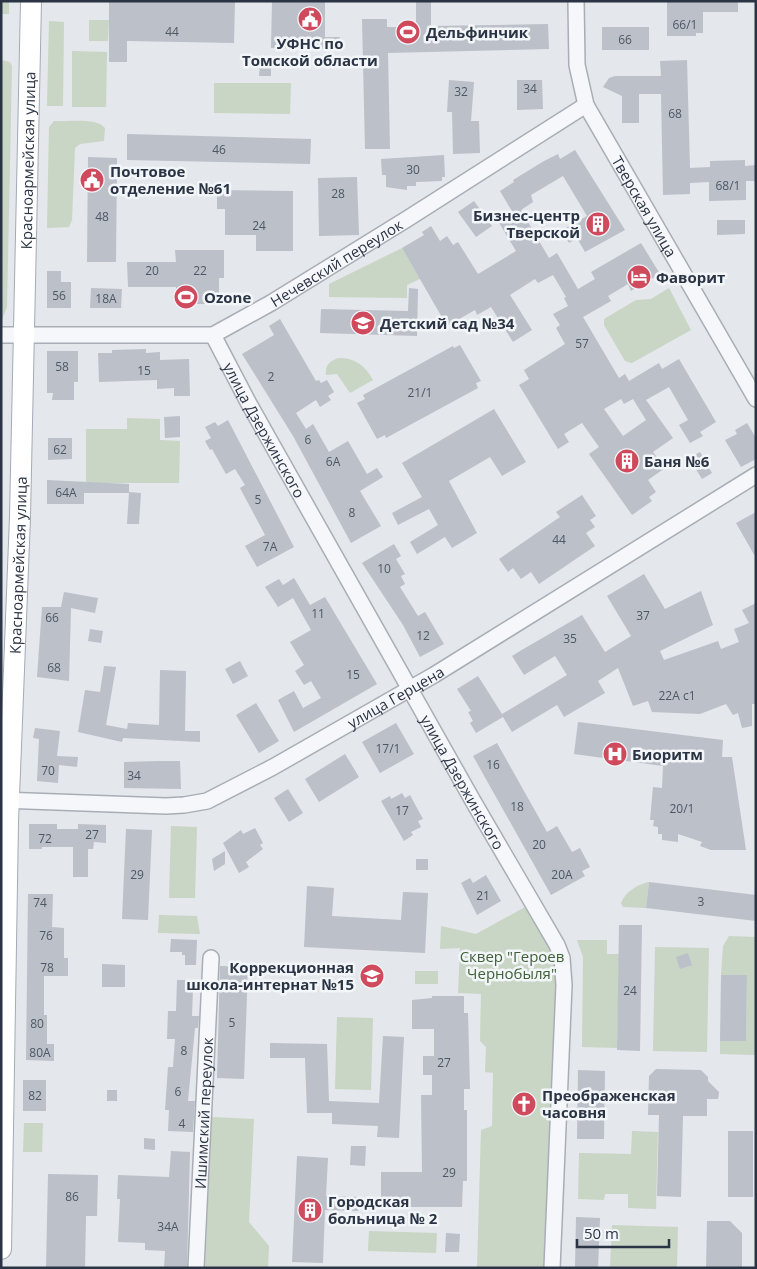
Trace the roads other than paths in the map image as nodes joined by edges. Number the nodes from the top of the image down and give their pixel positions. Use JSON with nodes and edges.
{"nodes":[{"id":1,"x":30,"y":1,"type":"edge"},
{"id":2,"x":576,"y":1,"type":"edge"},
{"id":3,"x":586,"y":104,"type":"junction"},
{"id":4,"x":1,"y":335,"type":"edge"},
{"id":5,"x":24,"y":335,"type":"junction"},
{"id":6,"x":213,"y":336,"type":"junction"},
{"id":7,"x":756,"y":399,"type":"edge"},
{"id":8,"x":756,"y":475,"type":"edge"},
{"id":9,"x":410,"y":689,"type":"junction"},
{"id":10,"x":5,"y":800,"type":"edge"},
{"id":11,"x":211,"y":958,"type":"dead end"},
{"id":12,"x":1,"y":1249,"type":"edge"},
{"id":13,"x":196,"y":1268,"type":"edge"},
{"id":14,"x":552,"y":1268,"type":"edge"}],
"edges":[{"from":1,"to":5,"type":"main road","name":"Красноармейская улица"},
{"from":2,"to":3,"type":"street","name":"Тверская улица"},
{"from":3,"to":6,"type":"street","name":"Нечевский переулок"},
{"from":3,"to":7,"type":"street","name":"Тверская улица"},
{"from":4,"to":5,"type":"street","name":"Нечевский переулок"},
{"from":5,"to":6,"type":"street","name":"Нечевский переулок"},
{"from":5,"to":10,"type":"main road","name":"Красноармейская улица"},
{"from":6,"to":9,"type":"street","name":"улица Дзержинского"},
{"from":8,"to":9,"type":"street","name":"улица Герцена"},
{"from":9,"to":10,"type":"street","name":"улица Герцена"},
{"from":9,"to":14,"type":"street","name":"улица Дзержинского"},
{"from":10,"to":12,"type":"main road","name":"Красноармейская улица"},
{"from":11,"to":13,"type":"street","name":"Ишимский переулок"}]}
